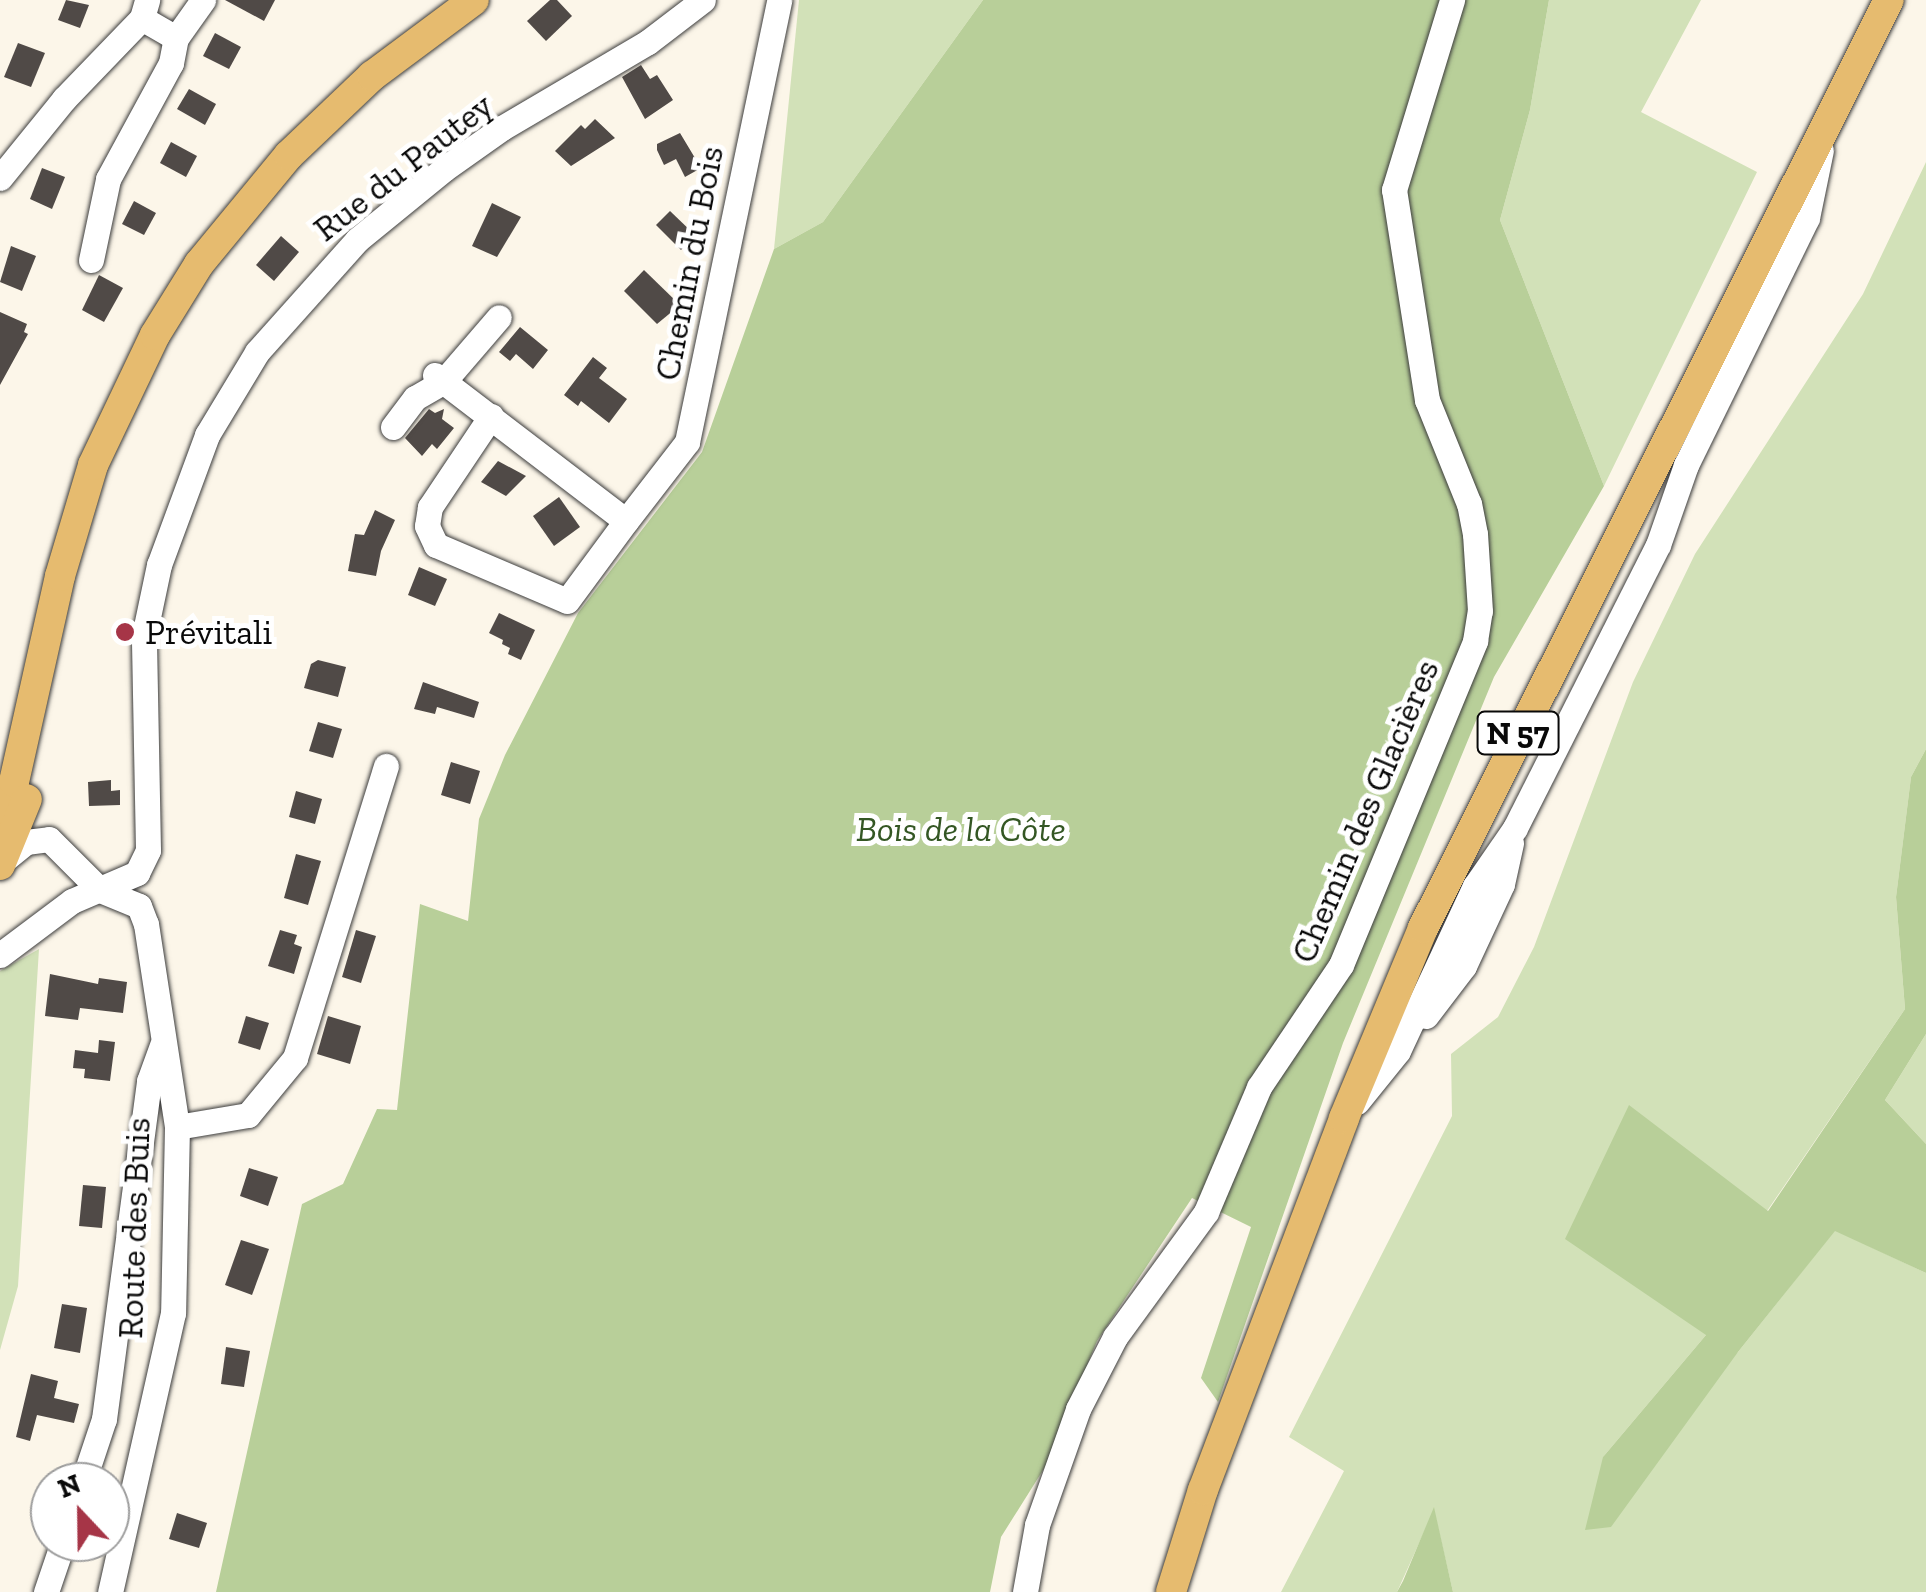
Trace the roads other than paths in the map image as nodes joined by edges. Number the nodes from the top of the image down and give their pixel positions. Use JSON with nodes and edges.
{"nodes":[{"id":1,"x":203,"y":0,"type":"edge"},
{"id":2,"x":474,"y":0,"type":"edge"},
{"id":3,"x":703,"y":0,"type":"edge"},
{"id":4,"x":779,"y":0,"type":"edge"},
{"id":5,"x":1452,"y":0,"type":"edge"},
{"id":6,"x":1889,"y":0,"type":"edge"},
{"id":7,"x":144,"y":9,"type":"edge"},
{"id":8,"x":176,"y":38,"type":"junction"},
{"id":9,"x":1826,"y":125,"type":"junction"},
{"id":10,"x":0,"y":178,"type":"edge"},
{"id":11,"x":91,"y":260,"type":"dead end"},
{"id":12,"x":499,"y":318,"type":"dead end"},
{"id":13,"x":155,"y":335,"type":"junction"},
{"id":14,"x":440,"y":378,"type":"junction"},
{"id":15,"x":491,"y":416,"type":"junction"},
{"id":16,"x":394,"y":427,"type":"dead end"},
{"id":17,"x":626,"y":521,"type":"junction"},
{"id":18,"x":386,"y":766,"type":"dead end"},
{"id":19,"x":0,"y":818,"type":"edge"},
{"id":20,"x":2,"y":862,"type":"edge"},
{"id":21,"x":100,"y":890,"type":"junction"},
{"id":22,"x":0,"y":955,"type":"edge"},
{"id":23,"x":164,"y":1040,"type":"junction"},
{"id":24,"x":1344,"y":1118,"type":"junction"},
{"id":25,"x":177,"y":1127,"type":"junction"},
{"id":26,"x":90,"y":1462,"type":"edge"},
{"id":27,"x":1203,"y":1490,"type":"junction"},
{"id":28,"x":56,"y":1562,"type":"edge"},
{"id":29,"x":46,"y":1592,"type":"edge"},
{"id":30,"x":110,"y":1592,"type":"edge"},
{"id":31,"x":1025,"y":1592,"type":"edge"},
{"id":32,"x":1155,"y":1592,"type":"edge"},
{"id":33,"x":1171,"y":1592,"type":"edge"}],
"edges":[{"from":1,"to":8,"type":"street"},
{"from":2,"to":13,"type":"main road"},
{"from":3,"to":21,"type":"street","name":"Rue du Pautey"},
{"from":4,"to":17,"type":"street","name":"Chemin du Bois"},
{"from":5,"to":31,"type":"street","name":"Chemin des Glacières"},
{"from":6,"to":9,"type":"main road","number":"N 57"},
{"from":7,"to":8,"type":"street"},
{"from":7,"to":10,"type":"street"},
{"from":8,"to":11,"type":"street"},
{"from":9,"to":24,"type":"main road","number":"N 57"},
{"from":9,"to":24,"type":"street"},
{"from":12,"to":14,"type":"street"},
{"from":13,"to":19,"type":"main road"},
{"from":13,"to":20,"type":"main road"},
{"from":14,"to":15,"type":"street"},
{"from":14,"to":16,"type":"street"},
{"from":15,"to":17,"type":"street"},
{"from":15,"to":17,"type":"street","name":"Chemin du Bois"},
{"from":18,"to":25,"type":"street"},
{"from":20,"to":21,"type":"street"},
{"from":21,"to":22,"type":"street","name":"Rue du Pautey"},
{"from":21,"to":23,"type":"street","name":"Route des Buis"},
{"from":23,"to":25,"type":"street","name":"Route des Buis"},
{"from":23,"to":26,"type":"street"},
{"from":24,"to":27,"type":"main road","number":"N 57"},
{"from":25,"to":30,"type":"street","name":"Route des Buis"},
{"from":27,"to":32,"type":"main road","number":"N 57"},
{"from":27,"to":33,"type":"main road","number":"N 57"},
{"from":28,"to":29,"type":"street"}]}
